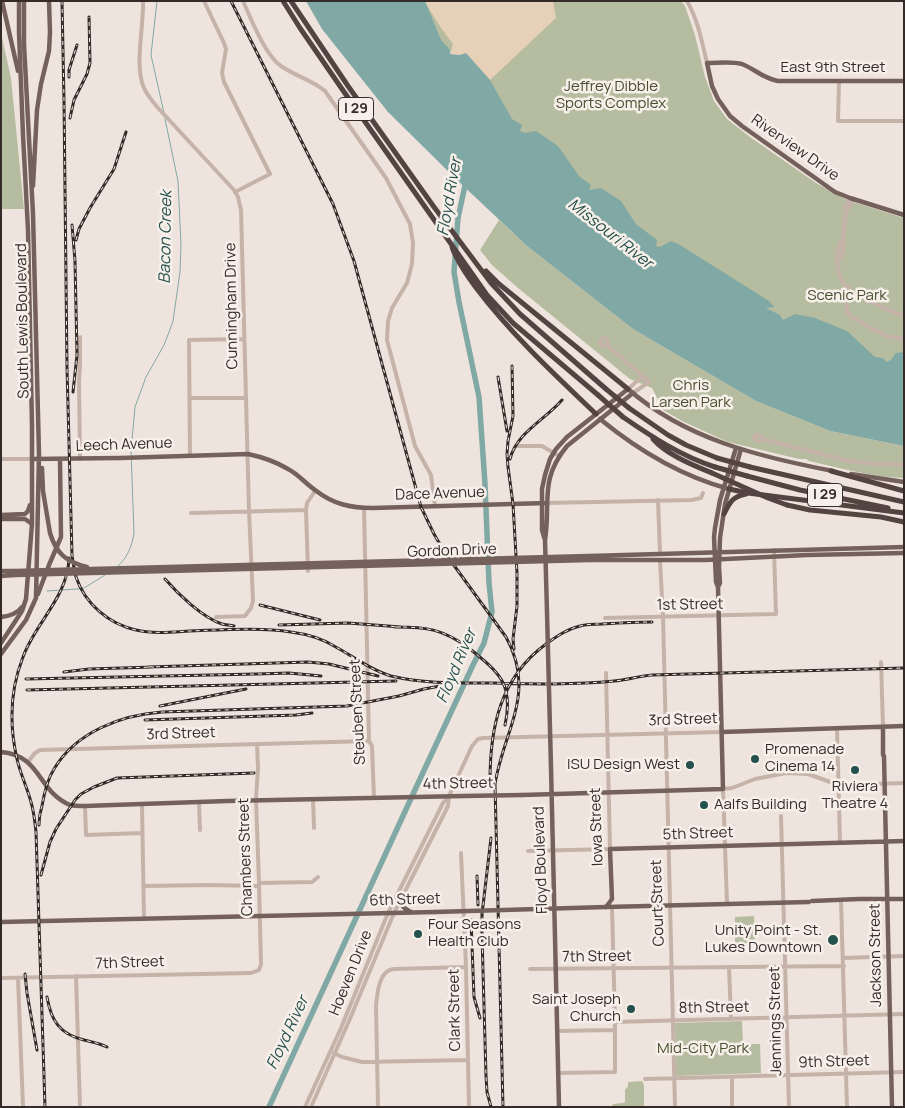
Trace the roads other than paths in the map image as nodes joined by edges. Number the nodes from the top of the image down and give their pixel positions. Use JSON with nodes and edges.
{"nodes":[{"id":1,"x":2,"y":1,"type":"edge"},
{"id":2,"x":19,"y":1,"type":"edge"},
{"id":3,"x":24,"y":1,"type":"edge"},
{"id":4,"x":49,"y":1,"type":"edge"},
{"id":5,"x":143,"y":1,"type":"edge"},
{"id":6,"x":204,"y":1,"type":"edge"},
{"id":7,"x":243,"y":1,"type":"edge"},
{"id":8,"x":283,"y":1,"type":"edge"},
{"id":9,"x":291,"y":1,"type":"edge"},
{"id":10,"x":687,"y":1,"type":"edge"},
{"id":11,"x":707,"y":63,"type":"junction"},
{"id":12,"x":904,"y":81,"type":"edge"},
{"id":13,"x":838,"y":82,"type":"junction"},
{"id":14,"x":21,"y":91,"type":"junction"},
{"id":15,"x":904,"y":121,"type":"edge"},
{"id":16,"x":235,"y":192,"type":"junction"},
{"id":17,"x":852,"y":198,"type":"junction"},
{"id":18,"x":33,"y":214,"type":"junction"},
{"id":19,"x":904,"y":215,"type":"edge"},
{"id":20,"x":492,"y":281,"type":"junction"},
{"id":21,"x":856,"y":295,"type":"junction"},
{"id":22,"x":486,"y":297,"type":"junction"},
{"id":23,"x":904,"y":316,"type":"edge"},
{"id":24,"x":80,"y":337,"type":"dead end"},
{"id":25,"x":904,"y":339,"type":"edge"},
{"id":26,"x":244,"y":340,"type":"junction"},
{"id":27,"x":607,"y":345,"type":"dead end"},
{"id":28,"x":643,"y":376,"type":"junction"},
{"id":29,"x":630,"y":391,"type":"junction"},
{"id":30,"x":190,"y":398,"type":"junction"},
{"id":31,"x":246,"y":398,"type":"junction"},
{"id":32,"x":596,"y":414,"type":"junction"},
{"id":33,"x":601,"y":419,"type":"junction"},
{"id":34,"x":650,"y":435,"type":"junction"},
{"id":35,"x":762,"y":440,"type":"dead end"},
{"id":36,"x":516,"y":446,"type":"dead end"},
{"id":37,"x":739,"y":449,"type":"junction"},
{"id":38,"x":553,"y":453,"type":"junction"},
{"id":39,"x":248,"y":454,"type":"junction"},
{"id":40,"x":190,"y":456,"type":"junction"},
{"id":41,"x":559,"y":456,"type":"junction"},
{"id":42,"x":1,"y":459,"type":"edge"},
{"id":43,"x":32,"y":459,"type":"junction"},
{"id":44,"x":39,"y":459,"type":"junction"},
{"id":45,"x":80,"y":459,"type":"junction"},
{"id":46,"x":60,"y":460,"type":"junction"},
{"id":47,"x":904,"y":465,"type":"edge"},
{"id":48,"x":831,"y":471,"type":"junction"},
{"id":49,"x":904,"y":482,"type":"edge"},
{"id":50,"x":727,"y":488,"type":"junction"},
{"id":51,"x":315,"y":491,"type":"junction"},
{"id":52,"x":904,"y":491,"type":"edge"},
{"id":53,"x":703,"y":493,"type":"dead end"},
{"id":54,"x":748,"y":493,"type":"junction"},
{"id":55,"x":32,"y":496,"type":"junction"},
{"id":56,"x":658,"y":500,"type":"junction"},
{"id":57,"x":904,"y":502,"type":"edge"},
{"id":58,"x":544,"y":503,"type":"junction"},
{"id":59,"x":435,"y":506,"type":"junction"},
{"id":60,"x":364,"y":508,"type":"junction"},
{"id":61,"x":306,"y":510,"type":"junction"},
{"id":62,"x":249,"y":511,"type":"junction"},
{"id":63,"x":904,"y":512,"type":"edge"},
{"id":64,"x":191,"y":513,"type":"dead end"},
{"id":65,"x":25,"y":514,"type":"junction"},
{"id":66,"x":724,"y":514,"type":"junction"},
{"id":67,"x":1,"y":517,"type":"edge"},
{"id":68,"x":32,"y":521,"type":"junction"},
{"id":69,"x":38,"y":522,"type":"junction"},
{"id":70,"x":904,"y":522,"type":"edge"},
{"id":71,"x":714,"y":537,"type":"junction"},
{"id":72,"x":904,"y":547,"type":"edge"},
{"id":73,"x":774,"y":550,"type":"junction"},
{"id":74,"x":702,"y":552,"type":"junction"},
{"id":75,"x":718,"y":552,"type":"junction"},
{"id":76,"x":904,"y":553,"type":"edge"},
{"id":77,"x":660,"y":554,"type":"junction"},
{"id":78,"x":774,"y":557,"type":"junction"},
{"id":79,"x":589,"y":558,"type":"junction"},
{"id":80,"x":717,"y":560,"type":"junction"},
{"id":81,"x":660,"y":561,"type":"junction"},
{"id":82,"x":108,"y":568,"type":"junction"},
{"id":83,"x":1,"y":570,"type":"edge"},
{"id":84,"x":308,"y":571,"type":"dead end"},
{"id":85,"x":13,"y":573,"type":"junction"},
{"id":86,"x":1,"y":577,"type":"edge"},
{"id":87,"x":36,"y":598,"type":"junction"},
{"id":88,"x":26,"y":599,"type":"junction"},
{"id":89,"x":663,"y":616,"type":"junction"},
{"id":90,"x":719,"y":616,"type":"junction"},
{"id":91,"x":1,"y":617,"type":"edge"},
{"id":92,"x":216,"y":617,"type":"dead end"},
{"id":93,"x":605,"y":618,"type":"dead end"},
{"id":94,"x":2,"y":640,"type":"edge"},
{"id":95,"x":8,"y":645,"type":"junction"},
{"id":96,"x":1,"y":654,"type":"edge"},
{"id":97,"x":881,"y":662,"type":"dead end"},
{"id":98,"x":606,"y":673,"type":"dead end"},
{"id":99,"x":904,"y":726,"type":"edge"},
{"id":100,"x":883,"y":727,"type":"junction"},
{"id":101,"x":837,"y":728,"type":"junction"},
{"id":102,"x":722,"y":732,"type":"junction"},
{"id":103,"x":665,"y":733,"type":"junction"},
{"id":104,"x":607,"y":735,"type":"junction"},
{"id":105,"x":368,"y":741,"type":"junction"},
{"id":106,"x":257,"y":744,"type":"junction"},
{"id":107,"x":1,"y":752,"type":"edge"},
{"id":108,"x":470,"y":752,"type":"joint"},
{"id":109,"x":28,"y":762,"type":"junction"},
{"id":110,"x":904,"y":783,"type":"edge"},
{"id":111,"x":839,"y":784,"type":"junction"},
{"id":112,"x":884,"y":784,"type":"junction"},
{"id":113,"x":723,"y":789,"type":"junction"},
{"id":114,"x":666,"y":791,"type":"junction"},
{"id":115,"x":608,"y":792,"type":"junction"},
{"id":116,"x":551,"y":794,"type":"junction"},
{"id":117,"x":449,"y":796,"type":"junction"},
{"id":118,"x":374,"y":798,"type":"junction"},
{"id":119,"x":313,"y":800,"type":"junction"},
{"id":120,"x":256,"y":801,"type":"junction"},
{"id":121,"x":199,"y":802,"type":"junction"},
{"id":122,"x":142,"y":805,"type":"junction"},
{"id":123,"x":85,"y":806,"type":"junction"},
{"id":124,"x":781,"y":816,"type":"dead end"},
{"id":125,"x":314,"y":828,"type":"dead end"},
{"id":126,"x":200,"y":830,"type":"dead end"},
{"id":127,"x":142,"y":833,"type":"junction"},
{"id":128,"x":904,"y":841,"type":"edge"},
{"id":129,"x":886,"y":842,"type":"junction"},
{"id":130,"x":840,"y":843,"type":"junction"},
{"id":131,"x":782,"y":844,"type":"junction"},
{"id":132,"x":725,"y":846,"type":"junction"},
{"id":133,"x":668,"y":848,"type":"junction"},
{"id":134,"x":610,"y":849,"type":"junction"},
{"id":135,"x":528,"y":851,"type":"dead end"},
{"id":136,"x":553,"y":851,"type":"junction"},
{"id":137,"x":461,"y":853,"type":"dead end"},
{"id":138,"x":318,"y":877,"type":"dead end"},
{"id":139,"x":259,"y":884,"type":"junction"},
{"id":140,"x":144,"y":886,"type":"junction"},
{"id":141,"x":612,"y":899,"type":"junction"},
{"id":142,"x":887,"y":899,"type":"junction"},
{"id":143,"x":904,"y":899,"type":"edge"},
{"id":144,"x":841,"y":900,"type":"junction"},
{"id":145,"x":400,"y":901,"type":"junction"},
{"id":146,"x":784,"y":902,"type":"junction"},
{"id":147,"x":727,"y":904,"type":"junction"},
{"id":148,"x":670,"y":905,"type":"junction"},
{"id":149,"x":609,"y":907,"type":"junction"},
{"id":150,"x":619,"y":907,"type":"junction"},
{"id":151,"x":412,"y":912,"type":"junction"},
{"id":152,"x":388,"y":913,"type":"junction"},
{"id":153,"x":394,"y":913,"type":"junction"},
{"id":154,"x":259,"y":916,"type":"junction"},
{"id":155,"x":144,"y":918,"type":"junction"},
{"id":156,"x":1,"y":922,"type":"edge"},
{"id":157,"x":904,"y":956,"type":"edge"},
{"id":158,"x":889,"y":957,"type":"junction"},
{"id":159,"x":844,"y":958,"type":"junction"},
{"id":160,"x":786,"y":966,"type":"junction"},
{"id":161,"x":844,"y":966,"type":"junction"},
{"id":162,"x":671,"y":967,"type":"junction"},
{"id":163,"x":729,"y":967,"type":"junction"},
{"id":164,"x":466,"y":968,"type":"junction"},
{"id":165,"x":614,"y":968,"type":"junction"},
{"id":166,"x":530,"y":969,"type":"dead end"},
{"id":167,"x":556,"y":969,"type":"junction"},
{"id":168,"x":259,"y":970,"type":"joint"},
{"id":169,"x":76,"y":976,"type":"junction"},
{"id":170,"x":1,"y":978,"type":"edge"},
{"id":171,"x":18,"y":978,"type":"junction"},
{"id":172,"x":890,"y":1014,"type":"junction"},
{"id":173,"x":904,"y":1014,"type":"edge"},
{"id":174,"x":844,"y":1015,"type":"junction"},
{"id":175,"x":787,"y":1017,"type":"junction"},
{"id":176,"x":731,"y":1018,"type":"junction"},
{"id":177,"x":672,"y":1020,"type":"junction"},
{"id":178,"x":615,"y":1022,"type":"junction"},
{"id":179,"x":615,"y":1030,"type":"junction"},
{"id":180,"x":557,"y":1031,"type":"junction"},
{"id":181,"x":330,"y":1051,"type":"junction"},
{"id":182,"x":335,"y":1054,"type":"junction"},
{"id":183,"x":468,"y":1060,"type":"junction"},
{"id":184,"x":377,"y":1062,"type":"junction"},
{"id":185,"x":892,"y":1072,"type":"junction"},
{"id":186,"x":904,"y":1072,"type":"edge"},
{"id":187,"x":558,"y":1073,"type":"junction"},
{"id":188,"x":846,"y":1073,"type":"junction"},
{"id":189,"x":788,"y":1075,"type":"junction"},
{"id":190,"x":732,"y":1076,"type":"junction"},
{"id":191,"x":674,"y":1078,"type":"junction"},
{"id":192,"x":646,"y":1079,"type":"dead end"},
{"id":193,"x":23,"y":1107,"type":"edge"},
{"id":194,"x":80,"y":1107,"type":"edge"},
{"id":195,"x":305,"y":1107,"type":"edge"},
{"id":196,"x":311,"y":1107,"type":"edge"},
{"id":197,"x":378,"y":1107,"type":"edge"},
{"id":198,"x":469,"y":1107,"type":"edge"},
{"id":199,"x":559,"y":1107,"type":"edge"},
{"id":200,"x":675,"y":1107,"type":"edge"},
{"id":201,"x":732,"y":1107,"type":"edge"},
{"id":202,"x":789,"y":1107,"type":"edge"},
{"id":203,"x":847,"y":1107,"type":"edge"},
{"id":204,"x":892,"y":1107,"type":"edge"}],
"edges":[{"from":1,"to":14,"type":"main road"},
{"from":2,"to":14,"type":"main road","name":"South Lewis Boulevard"},
{"from":3,"to":18,"type":"main road","name":"South Lewis Boulevard"},
{"from":4,"to":18,"type":"main road"},
{"from":5,"to":16,"type":"street","name":"Cunningham Drive"},
{"from":6,"to":16,"type":"street"},
{"from":7,"to":59,"type":"street"},
{"from":8,"to":22,"type":"highway","number":"I 29"},
{"from":9,"to":20,"type":"highway","number":"I 29"},
{"from":10,"to":11,"type":"street"},
{"from":11,"to":13,"type":"main road","name":"East 9th Street"},
{"from":11,"to":17,"type":"main road","name":"Riverview Drive"},
{"from":12,"to":13,"type":"main road","name":"East 9th Street"},
{"from":13,"to":15,"type":"street"},
{"from":14,"to":43,"type":"main road","name":"South Lewis Boulevard"},
{"from":16,"to":26,"type":"street","name":"Cunningham Drive"},
{"from":17,"to":19,"type":"main road","name":"Riverview Drive"},
{"from":17,"to":21,"type":"street"},
{"from":18,"to":44,"type":"main road","name":"South Lewis Boulevard"},
{"from":20,"to":29,"type":"highway"},
{"from":20,"to":57,"type":"highway","number":"I 29","bridge":true},
{"from":21,"to":23,"type":"street"},
{"from":21,"to":25,"type":"street"},
{"from":22,"to":32,"type":"highway"},
{"from":22,"to":34,"type":"highway","number":"I 29","bridge":true},
{"from":24,"to":45,"type":"street"},
{"from":26,"to":30,"type":"street"},
{"from":26,"to":31,"type":"street","name":"Cunningham Drive"},
{"from":27,"to":28,"type":"street"},
{"from":28,"to":29,"type":"street"},
{"from":28,"to":29,"type":"street"},
{"from":29,"to":32,"type":"main road"},
{"from":29,"to":33,"type":"main road"},
{"from":29,"to":37,"type":"main road"},
{"from":30,"to":31,"type":"street"},
{"from":30,"to":40,"type":"street"},
{"from":31,"to":39,"type":"street","name":"Cunningham Drive"},
{"from":32,"to":33,"type":"main road"},
{"from":32,"to":38,"type":"main road"},
{"from":33,"to":41,"type":"main road"},
{"from":33,"to":50,"type":"main road"},
{"from":34,"to":63,"type":"highway","number":"I 29","bridge":true},
{"from":34,"to":70,"type":"highway","bridge":true},
{"from":35,"to":47,"type":"street"},
{"from":36,"to":38,"type":"street"},
{"from":37,"to":48,"type":"main road"},
{"from":37,"to":50,"type":"main road"},
{"from":38,"to":41,"type":"street"},
{"from":38,"to":58,"type":"main road"},
{"from":39,"to":40,"type":"main road","name":"Leech Avenue"},
{"from":39,"to":51,"type":"main road","name":"Leech Avenue"},
{"from":39,"to":62,"type":"street","name":"Cunningham Drive"},
{"from":40,"to":45,"type":"main road","name":"Leech Avenue"},
{"from":41,"to":58,"type":"main road"},
{"from":42,"to":43,"type":"street","name":"Leech Avenue"},
{"from":43,"to":44,"type":"main road","name":"Leech Avenue"},
{"from":43,"to":55,"type":"main road","name":"South Lewis Boulevard"},
{"from":44,"to":46,"type":"main road","name":"Leech Avenue"},
{"from":44,"to":69,"type":"main road","name":"South Lewis Boulevard"},
{"from":44,"to":82,"type":"main road","bridge":true},
{"from":45,"to":46,"type":"main road","name":"Leech Avenue"},
{"from":46,"to":87,"type":"main road"},
{"from":48,"to":49,"type":"main road"},
{"from":48,"to":52,"type":"highway"},
{"from":50,"to":54,"type":"highway"},
{"from":50,"to":66,"type":"main road"},
{"from":50,"to":71,"type":"main road"},
{"from":51,"to":60,"type":"main road","name":"Dace Avenue"},
{"from":51,"to":61,"type":"street"},
{"from":53,"to":56,"type":"street","name":"Dace Avenue"},
{"from":54,"to":63,"type":"highway"},
{"from":54,"to":66,"type":"highway"},
{"from":55,"to":65,"type":"main road"},
{"from":55,"to":68,"type":"main road","name":"South Lewis Boulevard"},
{"from":56,"to":58,"type":"street","name":"Dace Avenue"},
{"from":56,"to":77,"type":"street"},
{"from":58,"to":59,"type":"main road","name":"Dace Avenue"},
{"from":58,"to":116,"type":"main road","name":"Floyd Boulevard","bridge":true},
{"from":59,"to":60,"type":"main road","name":"Dace Avenue"},
{"from":60,"to":105,"type":"street","name":"Steuben Street"},
{"from":61,"to":62,"type":"street"},
{"from":61,"to":84,"type":"street"},
{"from":62,"to":64,"type":"street"},
{"from":62,"to":92,"type":"street","name":"Cunningham Drive"},
{"from":65,"to":67,"type":"main road"},
{"from":65,"to":68,"type":"main road"},
{"from":66,"to":75,"type":"main road"},
{"from":67,"to":68,"type":"main road"},
{"from":68,"to":69,"type":"main road"},
{"from":68,"to":88,"type":"main road","name":"South Lewis Boulevard"},
{"from":69,"to":87,"type":"main road","name":"South Lewis Boulevard"},
{"from":71,"to":74,"type":"main road"},
{"from":71,"to":75,"type":"main road"},
{"from":72,"to":73,"type":"main road","name":"Gordon Drive"},
{"from":73,"to":75,"type":"main road","name":"Gordon Drive"},
{"from":73,"to":78,"type":"street"},
{"from":74,"to":75,"type":"main road","name":"Gordon Drive"},
{"from":74,"to":77,"type":"main road","name":"Gordon Drive"},
{"from":75,"to":80,"type":"main road"},
{"from":76,"to":78,"type":"main road","name":"Gordon Drive"},
{"from":77,"to":79,"type":"main road","name":"Gordon Drive"},
{"from":78,"to":80,"type":"main road","name":"Gordon Drive"},
{"from":78,"to":90,"type":"street","name":"1st Street"},
{"from":79,"to":81,"type":"main road","name":"Gordon Drive"},
{"from":79,"to":82,"type":"main road","name":"Gordon Drive","bridge":true},
{"from":79,"to":85,"type":"main road","name":"Gordon Drive","bridge":true},
{"from":80,"to":81,"type":"main road","name":"Gordon Drive"},
{"from":80,"to":90,"type":"main road"},
{"from":81,"to":89,"type":"street","name":"Court Street"},
{"from":82,"to":85,"type":"main road","name":"Gordon Drive","bridge":true},
{"from":83,"to":85,"type":"main road"},
{"from":85,"to":86,"type":"main road"},
{"from":87,"to":95,"type":"main road","name":"South Lewis Boulevard"},
{"from":88,"to":91,"type":"main road"},
{"from":88,"to":94,"type":"main road","name":"South Lewis Boulevard"},
{"from":89,"to":90,"type":"street","name":"1st Street"},
{"from":89,"to":93,"type":"street","name":"1st Street"},
{"from":89,"to":103,"type":"street","name":"Court Street"},
{"from":90,"to":102,"type":"main road"},
{"from":94,"to":95,"type":"main road"},
{"from":95,"to":96,"type":"main road","name":"South Lewis Boulevard"},
{"from":97,"to":100,"type":"street","name":"Jackson Street"},
{"from":98,"to":104,"type":"street","name":"Iowa Street"},
{"from":99,"to":100,"type":"main road","name":"3rd Street"},
{"from":100,"to":101,"type":"main road","name":"3rd Street"},
{"from":100,"to":112,"type":"main road","name":"Jackson Street"},
{"from":101,"to":102,"type":"main road","name":"3rd Street"},
{"from":101,"to":111,"type":"street"},
{"from":102,"to":103,"type":"street","name":"3rd Street"},
{"from":102,"to":113,"type":"main road"},
{"from":103,"to":104,"type":"street","name":"3rd Street"},
{"from":103,"to":114,"type":"street","name":"Court Street"},
{"from":104,"to":108,"type":"street","name":"3rd Street"},
{"from":104,"to":115,"type":"street","name":"Iowa Street"},
{"from":105,"to":106,"type":"street","name":"3rd Street"},
{"from":105,"to":118,"type":"street","name":"Steuben Street"},
{"from":106,"to":109,"type":"street","name":"3rd Street"},
{"from":106,"to":120,"type":"street","name":"Chambers Street"},
{"from":107,"to":109,"type":"main road"},
{"from":108,"to":117,"type":"street","name":"Hoeven Drive"},
{"from":109,"to":123,"type":"main road","name":"4th Street"},
{"from":110,"to":112,"type":"street","name":"4th Street"},
{"from":111,"to":112,"type":"street","name":"4th Street"},
{"from":111,"to":113,"type":"street","name":"4th Street"},
{"from":111,"to":130,"type":"street"},
{"from":112,"to":129,"type":"main road","name":"Jackson Street"},
{"from":113,"to":114,"type":"main road","name":"4th Street"},
{"from":113,"to":132,"type":"street"},
{"from":114,"to":115,"type":"main road","name":"4th Street"},
{"from":114,"to":133,"type":"street","name":"Court Street"},
{"from":115,"to":116,"type":"main road","name":"4th Street"},
{"from":115,"to":134,"type":"street","name":"Iowa Street"},
{"from":116,"to":117,"type":"main road","name":"4th Street","bridge":true},
{"from":116,"to":136,"type":"main road","name":"Floyd Boulevard"},
{"from":117,"to":118,"type":"main road","name":"4th Street"},
{"from":117,"to":145,"type":"street","name":"Hoeven Drive"},
{"from":117,"to":152,"type":"street","name":"Hoeven Drive"},
{"from":118,"to":119,"type":"main road","name":"4th Street"},
{"from":119,"to":120,"type":"main road","name":"4th Street"},
{"from":119,"to":125,"type":"street"},
{"from":120,"to":121,"type":"main road","name":"4th Street"},
{"from":120,"to":139,"type":"street","name":"Chambers Street"},
{"from":121,"to":122,"type":"main road","name":"4th Street"},
{"from":121,"to":126,"type":"street"},
{"from":122,"to":123,"type":"main road","name":"4th Street"},
{"from":122,"to":127,"type":"street"},
{"from":123,"to":127,"type":"street"},
{"from":124,"to":131,"type":"street","name":"Jennings Street"},
{"from":127,"to":140,"type":"street"},
{"from":128,"to":129,"type":"main road","name":"5th Street"},
{"from":129,"to":130,"type":"main road","name":"5th Street"},
{"from":129,"to":142,"type":"main road","name":"Jackson Street"},
{"from":130,"to":131,"type":"main road","name":"5th Street"},
{"from":131,"to":132,"type":"main road","name":"5th Street"},
{"from":131,"to":146,"type":"street","name":"Jennings Street"},
{"from":132,"to":133,"type":"main road","name":"5th Street"},
{"from":132,"to":147,"type":"street"},
{"from":133,"to":134,"type":"main road","name":"5th Street"},
{"from":133,"to":148,"type":"street","name":"Court Street"},
{"from":134,"to":136,"type":"street","name":"5th Street"},
{"from":134,"to":141,"type":"main road","name":"Iowa Street"},
{"from":135,"to":136,"type":"street","name":"5th Street"},
{"from":136,"to":167,"type":"main road","name":"Floyd Boulevard"},
{"from":137,"to":164,"type":"street","name":"Clark Street"},
{"from":138,"to":139,"type":"street"},
{"from":139,"to":140,"type":"street"},
{"from":139,"to":154,"type":"street","name":"Chambers Street"},
{"from":140,"to":155,"type":"street"},
{"from":141,"to":149,"type":"main road"},
{"from":141,"to":150,"type":"main road"},
{"from":142,"to":143,"type":"main road","name":"6th Street"},
{"from":142,"to":144,"type":"main road","name":"6th Street"},
{"from":142,"to":158,"type":"main road","name":"Jackson Street"},
{"from":144,"to":146,"type":"main road","name":"6th Street"},
{"from":144,"to":159,"type":"street"},
{"from":145,"to":151,"type":"main road"},
{"from":145,"to":153,"type":"street","name":"Hoeven Drive"},
{"from":146,"to":147,"type":"main road","name":"6th Street"},
{"from":146,"to":160,"type":"street","name":"Jennings Street"},
{"from":147,"to":148,"type":"main road","name":"6th Street"},
{"from":148,"to":150,"type":"main road","name":"6th Street"},
{"from":148,"to":162,"type":"street","name":"Court Street"},
{"from":149,"to":150,"type":"main road","name":"6th Street"},
{"from":149,"to":151,"type":"main road","name":"6th Street","bridge":true},
{"from":149,"to":165,"type":"street"},
{"from":151,"to":153,"type":"main road","name":"6th Street"},
{"from":152,"to":153,"type":"main road","name":"6th Street"},
{"from":152,"to":154,"type":"main road","name":"6th Street"},
{"from":152,"to":181,"type":"street","name":"Hoeven Drive"},
{"from":153,"to":182,"type":"street","name":"Hoeven Drive"},
{"from":154,"to":155,"type":"main road","name":"6th Street"},
{"from":154,"to":168,"type":"street","name":"Chambers Street"},
{"from":155,"to":156,"type":"main road","name":"6th Street"},
{"from":157,"to":158,"type":"street"},
{"from":158,"to":159,"type":"street"},
{"from":158,"to":172,"type":"main road","name":"Jackson Street"},
{"from":159,"to":161,"type":"street"},
{"from":160,"to":161,"type":"street","name":"7th Street"},
{"from":160,"to":163,"type":"street","name":"7th Street"},
{"from":160,"to":175,"type":"street","name":"Jennings Street"},
{"from":161,"to":174,"type":"street"},
{"from":162,"to":163,"type":"street","name":"7th Street"},
{"from":162,"to":165,"type":"street","name":"7th Street"},
{"from":162,"to":177,"type":"street","name":"Court Street"},
{"from":163,"to":176,"type":"street"},
{"from":164,"to":183,"type":"street","name":"Clark Street"},
{"from":164,"to":184,"type":"street"},
{"from":165,"to":167,"type":"street","name":"7th Street"},
{"from":165,"to":178,"type":"street"},
{"from":166,"to":167,"type":"street","name":"7th Street"},
{"from":167,"to":180,"type":"main road","name":"Floyd Boulevard"},
{"from":168,"to":169,"type":"street","name":"7th Street"},
{"from":169,"to":171,"type":"street","name":"7th Street"},
{"from":169,"to":194,"type":"street"},
{"from":170,"to":171,"type":"street","name":"7th Street"},
{"from":171,"to":193,"type":"street"},
{"from":172,"to":173,"type":"street","name":"8th Street"},
{"from":172,"to":174,"type":"street","name":"8th Street"},
{"from":172,"to":185,"type":"main road","name":"Jackson Street"},
{"from":174,"to":175,"type":"street","name":"8th Street"},
{"from":174,"to":188,"type":"street"},
{"from":175,"to":176,"type":"street","name":"8th Street"},
{"from":175,"to":189,"type":"street","name":"Jennings Street"},
{"from":176,"to":177,"type":"street","name":"8th Street"},
{"from":177,"to":178,"type":"street","name":"8th Street"},
{"from":177,"to":191,"type":"street","name":"Court Street"},
{"from":178,"to":179,"type":"street"},
{"from":179,"to":180,"type":"street"},
{"from":179,"to":187,"type":"street"},
{"from":180,"to":187,"type":"main road","name":"Floyd Boulevard"},
{"from":181,"to":182,"type":"street"},
{"from":181,"to":195,"type":"street","name":"Hoeven Drive"},
{"from":182,"to":184,"type":"street"},
{"from":182,"to":196,"type":"street","name":"Hoeven Drive"},
{"from":183,"to":184,"type":"street"},
{"from":183,"to":198,"type":"street","name":"Clark Street"},
{"from":184,"to":197,"type":"street"},
{"from":185,"to":186,"type":"street","name":"9th Street"},
{"from":185,"to":188,"type":"street","name":"9th Street"},
{"from":185,"to":204,"type":"main road","name":"Jackson Street"},
{"from":187,"to":199,"type":"main road","name":"Floyd Boulevard"},
{"from":188,"to":189,"type":"street","name":"9th Street"},
{"from":188,"to":203,"type":"street"},
{"from":189,"to":190,"type":"street","name":"9th Street"},
{"from":189,"to":202,"type":"street","name":"Jennings Street"},
{"from":190,"to":191,"type":"street","name":"9th Street"},
{"from":190,"to":201,"type":"street"},
{"from":191,"to":192,"type":"street","name":"9th Street"},
{"from":191,"to":200,"type":"street","name":"Court Street"}]}
